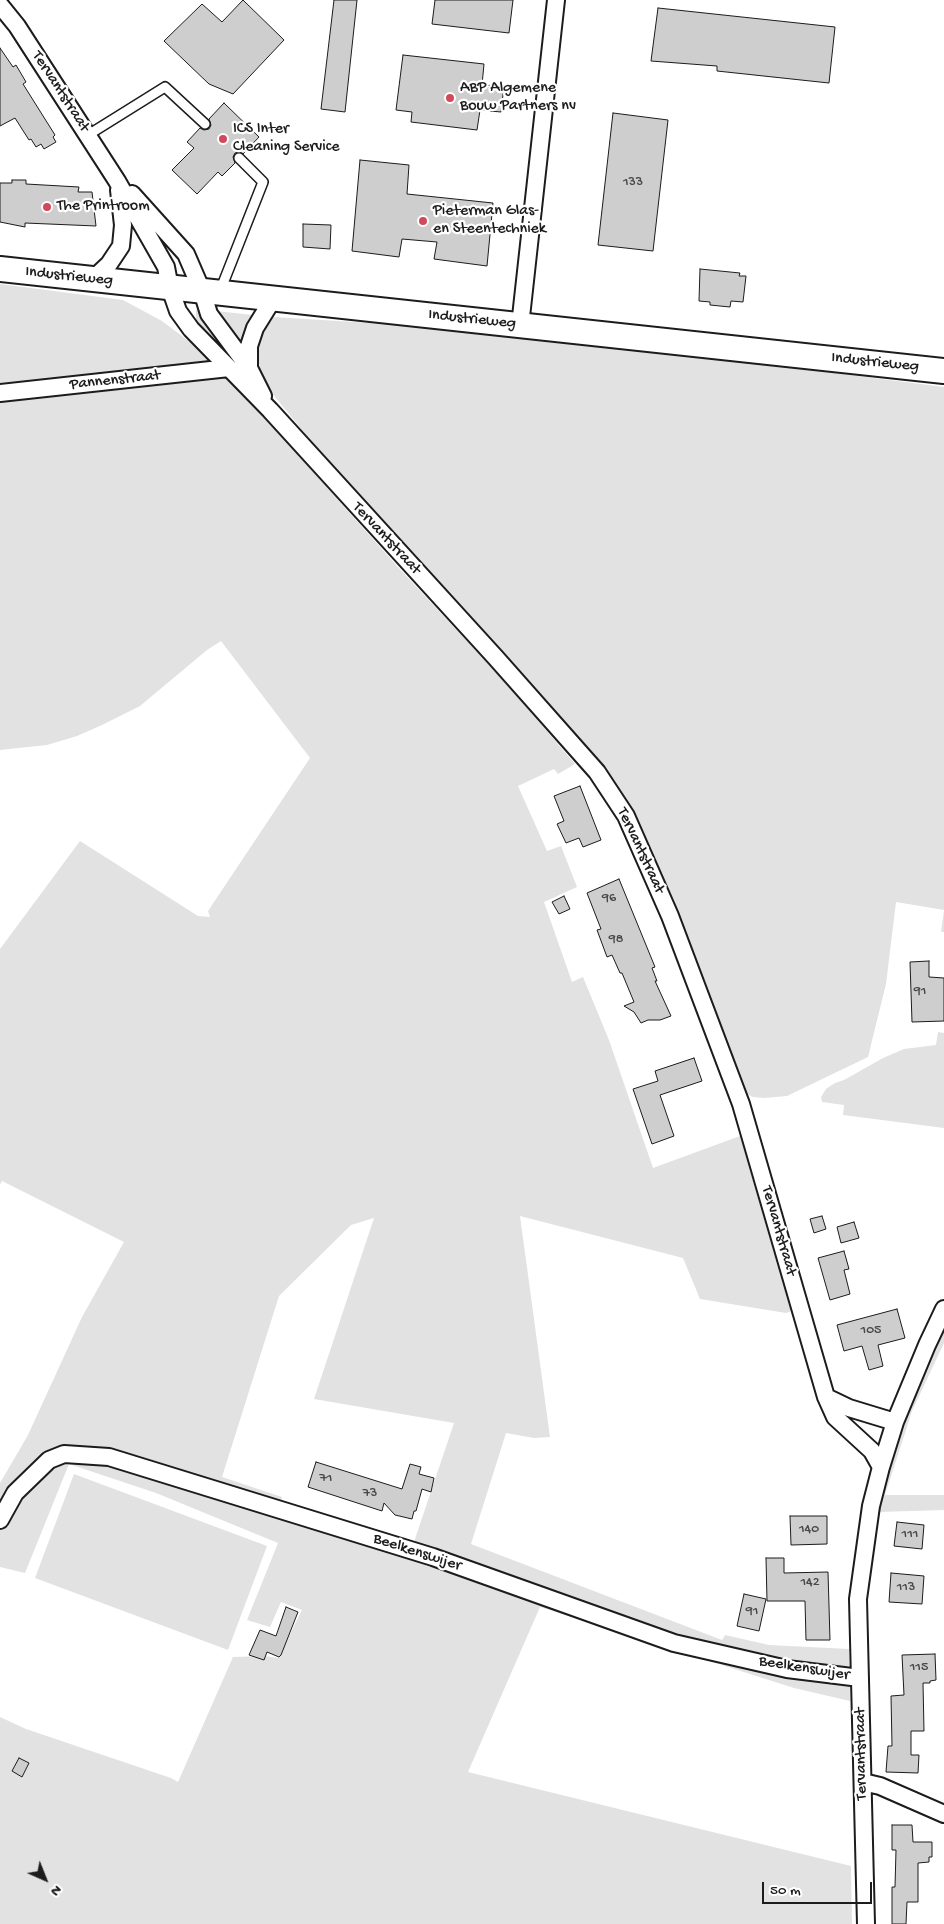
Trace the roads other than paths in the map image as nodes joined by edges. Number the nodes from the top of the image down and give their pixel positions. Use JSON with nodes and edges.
{"nodes":[{"id":1,"x":556,"y":0,"type":"edge"},
{"id":2,"x":0,"y":5,"type":"edge"},
{"id":3,"x":204,"y":124,"type":"dead end"},
{"id":4,"x":88,"y":135,"type":"junction"},
{"id":5,"x":239,"y":158,"type":"dead end"},
{"id":6,"x":117,"y":181,"type":"junction"},
{"id":7,"x":0,"y":269,"type":"edge"},
{"id":8,"x":92,"y":279,"type":"junction"},
{"id":9,"x":170,"y":288,"type":"junction"},
{"id":10,"x":210,"y":292,"type":"junction"},
{"id":11,"x":273,"y":299,"type":"junction"},
{"id":12,"x":520,"y":326,"type":"junction"},
{"id":13,"x":230,"y":368,"type":"junction"},
{"id":14,"x":249,"y":368,"type":"junction"},
{"id":15,"x":944,"y":371,"type":"edge"},
{"id":16,"x":0,"y":393,"type":"edge"},
{"id":17,"x":270,"y":410,"type":"junction"},
{"id":18,"x":944,"y":1309,"type":"edge"},
{"id":19,"x":826,"y":1397,"type":"junction"},
{"id":20,"x":895,"y":1422,"type":"junction"},
{"id":21,"x":881,"y":1467,"type":"junction"},
{"id":22,"x":0,"y":1520,"type":"edge"},
{"id":23,"x":860,"y":1678,"type":"junction"},
{"id":24,"x":863,"y":1782,"type":"junction"},
{"id":25,"x":944,"y":1814,"type":"edge"},
{"id":26,"x":866,"y":1924,"type":"edge"}],
"edges":[{"from":1,"to":12,"type":"street"},
{"from":2,"to":4,"type":"street","name":"Tervantstraat"},
{"from":3,"to":4,"type":"lane"},
{"from":4,"to":6,"type":"street","name":"Tervantstraat"},
{"from":5,"to":10,"type":"lane"},
{"from":6,"to":8,"type":"street","name":"Tervantstraat"},
{"from":6,"to":9,"type":"street","name":"Tervantstraat"},
{"from":6,"to":10,"type":"street","name":"Tervantstraat"},
{"from":7,"to":8,"type":"main road","name":"Industrieweg"},
{"from":8,"to":9,"type":"main road","name":"Industrieweg"},
{"from":9,"to":10,"type":"main road","name":"Industrieweg"},
{"from":9,"to":13,"type":"street","name":"Tervantstraat"},
{"from":10,"to":11,"type":"main road","name":"Industrieweg"},
{"from":10,"to":14,"type":"street","name":"Tervantstraat"},
{"from":11,"to":12,"type":"main road","name":"Industrieweg"},
{"from":11,"to":14,"type":"street","name":"Tervantstraat"},
{"from":12,"to":15,"type":"main road","name":"Industrieweg"},
{"from":13,"to":16,"type":"street","name":"Pannenstraat"},
{"from":13,"to":17,"type":"street","name":"Tervantstraat"},
{"from":14,"to":17,"type":"street","name":"Tervantstraat"},
{"from":17,"to":19,"type":"street","name":"Tervantstraat"},
{"from":18,"to":20,"type":"street","name":"Tervantstraat"},
{"from":19,"to":20,"type":"street"},
{"from":19,"to":21,"type":"street","name":"Tervantstraat"},
{"from":20,"to":21,"type":"street","name":"Tervantstraat"},
{"from":21,"to":23,"type":"street","name":"Tervantstraat"},
{"from":22,"to":23,"type":"street","name":"Beelkenswijer"},
{"from":23,"to":24,"type":"street","name":"Tervantstraat"},
{"from":24,"to":25,"type":"street"},
{"from":24,"to":26,"type":"street","name":"Tervantstraat"}]}
